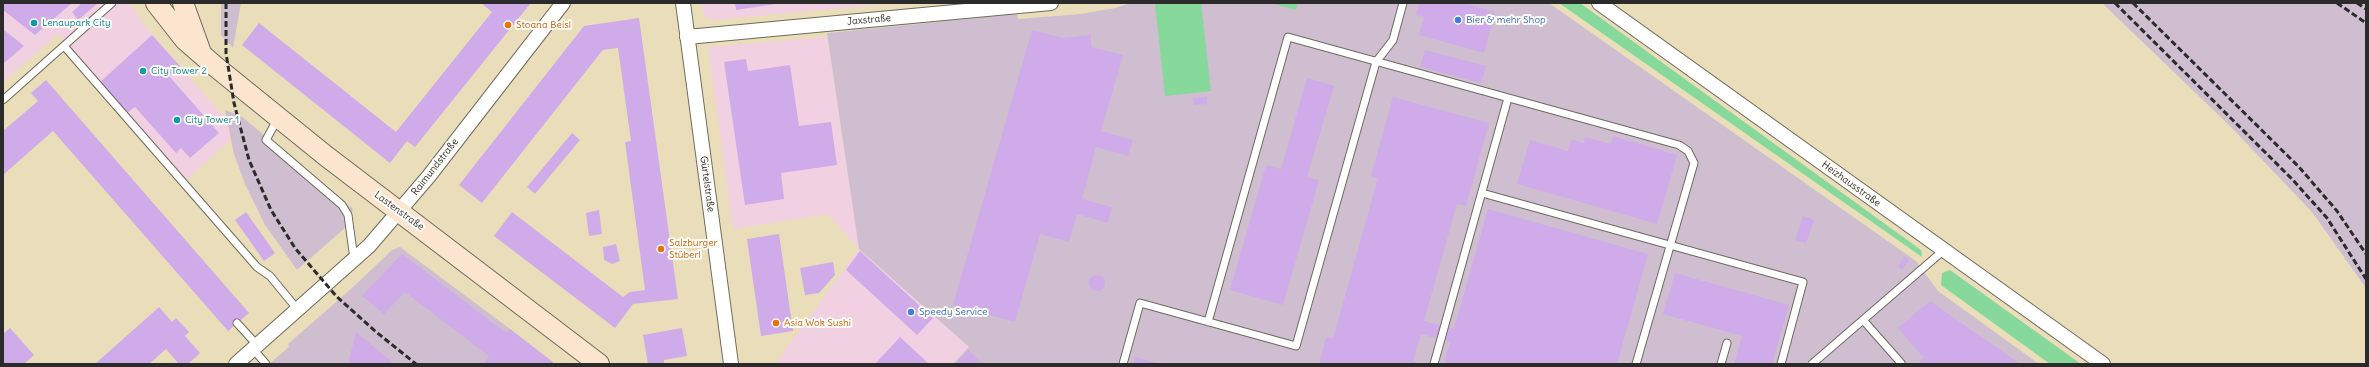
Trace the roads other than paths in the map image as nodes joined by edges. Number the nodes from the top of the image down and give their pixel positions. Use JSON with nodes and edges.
{"nodes":[{"id":1,"x":112,"y":3,"type":"edge"},
{"id":2,"x":156,"y":3,"type":"edge"},
{"id":3,"x":183,"y":3,"type":"edge"},
{"id":4,"x":563,"y":3,"type":"edge"},
{"id":5,"x":683,"y":3,"type":"edge"},
{"id":6,"x":1051,"y":3,"type":"edge"},
{"id":7,"x":1403,"y":3,"type":"edge"},
{"id":8,"x":1599,"y":3,"type":"edge"},
{"id":9,"x":687,"y":37,"type":"junction"},
{"id":10,"x":64,"y":46,"type":"junction"},
{"id":11,"x":202,"y":56,"type":"junction"},
{"id":12,"x":1376,"y":62,"type":"junction"},
{"id":13,"x":1508,"y":98,"type":"junction"},
{"id":14,"x":3,"y":100,"type":"edge"},
{"id":15,"x":279,"y":117,"type":"junction"},
{"id":16,"x":1482,"y":193,"type":"junction"},
{"id":17,"x":399,"y":211,"type":"junction"},
{"id":18,"x":1671,"y":244,"type":"junction"},
{"id":19,"x":1944,"y":250,"type":"junction"},
{"id":20,"x":354,"y":259,"type":"junction"},
{"id":21,"x":298,"y":310,"type":"junction"},
{"id":22,"x":1863,"y":320,"type":"junction"},
{"id":23,"x":1208,"y":322,"type":"junction"},
{"id":24,"x":237,"y":323,"type":"dead end"},
{"id":25,"x":1727,"y":343,"type":"dead end"},
{"id":26,"x":255,"y":347,"type":"junction"},
{"id":27,"x":236,"y":364,"type":"edge"},
{"id":28,"x":266,"y":364,"type":"edge"},
{"id":29,"x":599,"y":364,"type":"edge"},
{"id":30,"x":731,"y":364,"type":"edge"},
{"id":31,"x":1123,"y":364,"type":"edge"},
{"id":32,"x":1434,"y":364,"type":"edge"},
{"id":33,"x":1636,"y":364,"type":"edge"},
{"id":34,"x":1721,"y":364,"type":"edge"},
{"id":35,"x":1781,"y":364,"type":"edge"},
{"id":36,"x":1812,"y":364,"type":"edge"},
{"id":37,"x":1900,"y":364,"type":"edge"},
{"id":38,"x":2103,"y":364,"type":"edge"}],
"edges":[{"from":1,"to":10,"type":"lane"},
{"from":2,"to":11,"type":"main road","name":"Lastenstraße"},
{"from":3,"to":11,"type":"main road"},
{"from":4,"to":17,"type":"street","name":"Raimundstraße"},
{"from":5,"to":9,"type":"street","name":"Gürtelstraße"},
{"from":6,"to":9,"type":"street","name":"Jaxstraße"},
{"from":7,"to":12,"type":"lane"},
{"from":8,"to":19,"type":"street","name":"Heizhausstraße"},
{"from":9,"to":30,"type":"street","name":"Gürtelstraße"},
{"from":10,"to":14,"type":"lane"},
{"from":10,"to":21,"type":"lane"},
{"from":11,"to":15,"type":"main road","name":"Lastenstraße"},
{"from":12,"to":13,"type":"lane"},
{"from":12,"to":23,"type":"lane"},
{"from":12,"to":23,"type":"lane"},
{"from":13,"to":16,"type":"lane"},
{"from":13,"to":18,"type":"lane"},
{"from":15,"to":17,"type":"main road","name":"Lastenstraße"},
{"from":15,"to":20,"type":"lane"},
{"from":16,"to":18,"type":"lane"},
{"from":16,"to":32,"type":"lane"},
{"from":17,"to":20,"type":"street","name":"Raimundstraße"},
{"from":17,"to":29,"type":"main road","name":"Lastenstraße"},
{"from":18,"to":33,"type":"lane"},
{"from":18,"to":35,"type":"lane"},
{"from":19,"to":22,"type":"lane"},
{"from":19,"to":38,"type":"street","name":"Heizhausstraße"},
{"from":20,"to":21,"type":"street","name":"Raimundstraße"},
{"from":21,"to":26,"type":"street","name":"Raimundstraße"},
{"from":22,"to":36,"type":"lane"},
{"from":22,"to":37,"type":"lane"},
{"from":23,"to":31,"type":"lane"},
{"from":24,"to":26,"type":"lane"},
{"from":25,"to":34,"type":"lane"},
{"from":26,"to":27,"type":"street","name":"Raimundstraße"},
{"from":26,"to":28,"type":"lane"}]}
